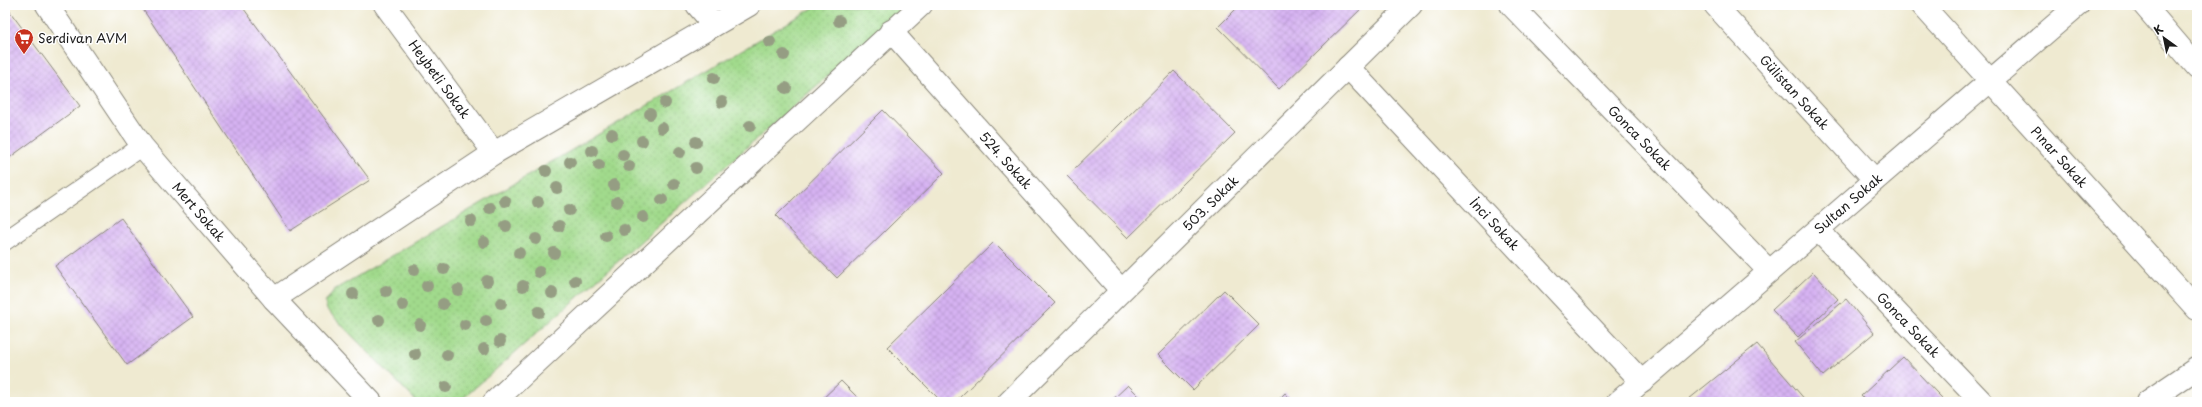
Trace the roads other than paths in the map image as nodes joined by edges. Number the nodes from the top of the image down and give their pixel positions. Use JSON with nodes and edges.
{"nodes":[{"id":1,"x":47,"y":5,"type":"edge"},
{"id":2,"x":385,"y":5,"type":"edge"},
{"id":3,"x":697,"y":5,"type":"edge"},
{"id":4,"x":749,"y":5,"type":"edge"},
{"id":5,"x":921,"y":5,"type":"edge"},
{"id":6,"x":1411,"y":5,"type":"edge"},
{"id":7,"x":1511,"y":5,"type":"edge"},
{"id":8,"x":1716,"y":5,"type":"edge"},
{"id":9,"x":1922,"y":5,"type":"edge"},
{"id":10,"x":2078,"y":5,"type":"edge"},
{"id":11,"x":2144,"y":5,"type":"edge"},
{"id":12,"x":714,"y":25,"type":"junction"},
{"id":13,"x":891,"y":31,"type":"junction"},
{"id":14,"x":1348,"y":67,"type":"junction"},
{"id":15,"x":2197,"y":67,"type":"edge"},
{"id":16,"x":1990,"y":81,"type":"junction"},
{"id":17,"x":142,"y":146,"type":"junction"},
{"id":18,"x":494,"y":152,"type":"junction"},
{"id":19,"x":1874,"y":179,"type":"junction"},
{"id":20,"x":1818,"y":230,"type":"junction"},
{"id":21,"x":5,"y":241,"type":"edge"},
{"id":22,"x":1769,"y":272,"type":"junction"},
{"id":23,"x":1121,"y":290,"type":"junction"},
{"id":24,"x":274,"y":299,"type":"junction"},
{"id":25,"x":2197,"y":309,"type":"edge"},
{"id":26,"x":2197,"y":368,"type":"edge"},
{"id":27,"x":1642,"y":382,"type":"junction"},
{"id":28,"x":371,"y":402,"type":"edge"},
{"id":29,"x":494,"y":402,"type":"edge"},
{"id":30,"x":1009,"y":402,"type":"edge"},
{"id":31,"x":1618,"y":402,"type":"edge"},
{"id":32,"x":1982,"y":402,"type":"edge"},
{"id":33,"x":2147,"y":402,"type":"edge"}],
"edges":[{"from":1,"to":17,"type":"street","name":"Mert Sokak"},
{"from":2,"to":18,"type":"street","name":"Heybetli Sokak"},
{"from":3,"to":12,"type":"street"},
{"from":4,"to":12,"type":"street"},
{"from":5,"to":13,"type":"street"},
{"from":6,"to":14,"type":"street","name":"503. Sokak"},
{"from":7,"to":22,"type":"street","name":"Gonca Sokak"},
{"from":8,"to":19,"type":"street","name":"Gülistan Sokak"},
{"from":9,"to":16,"type":"street","name":"Pınar Sokak"},
{"from":10,"to":16,"type":"street","name":"Sultan Sokak"},
{"from":11,"to":15,"type":"street"},
{"from":12,"to":18,"type":"street"},
{"from":13,"to":23,"type":"street","name":"524. Sokak"},
{"from":13,"to":29,"type":"street"},
{"from":14,"to":23,"type":"street","name":"503. Sokak"},
{"from":14,"to":27,"type":"street","name":"İnci Sokak"},
{"from":16,"to":19,"type":"street","name":"Sultan Sokak"},
{"from":16,"to":25,"type":"street","name":"Pınar Sokak"},
{"from":17,"to":21,"type":"lane"},
{"from":17,"to":24,"type":"street","name":"Mert Sokak"},
{"from":18,"to":24,"type":"street"},
{"from":19,"to":20,"type":"street","name":"Sultan Sokak"},
{"from":20,"to":22,"type":"street","name":"Sultan Sokak"},
{"from":20,"to":32,"type":"street","name":"Gonca Sokak"},
{"from":22,"to":27,"type":"street","name":"Sultan Sokak"},
{"from":23,"to":30,"type":"street","name":"503. Sokak"},
{"from":24,"to":28,"type":"street","name":"Mert Sokak"},
{"from":26,"to":33,"type":"street"},
{"from":27,"to":31,"type":"street","name":"Sultan Sokak"}]}
